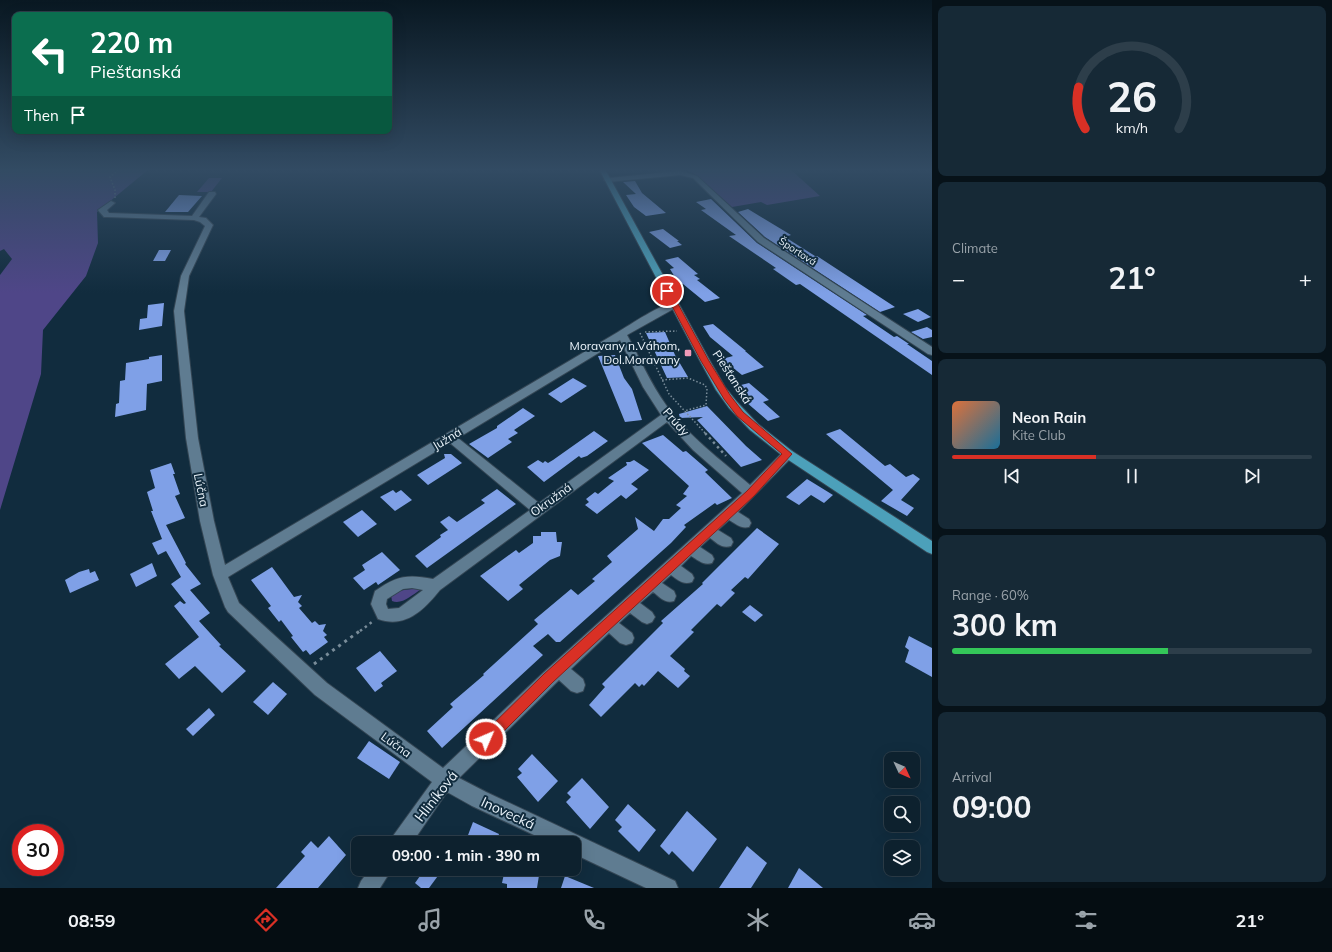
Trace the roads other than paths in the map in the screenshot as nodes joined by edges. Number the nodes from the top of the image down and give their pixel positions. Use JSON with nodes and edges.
{"nodes":[{"id":1,"x":102,"y":210,"type":"edge"},
{"id":2,"x":200,"y":210,"type":"edge"},
{"id":3,"x":624,"y":210,"type":"edge"},
{"id":4,"x":730,"y":210,"type":"edge"},
{"id":5,"x":194,"y":218,"type":"junction"},
{"id":6,"x":674,"y":306,"type":"junction"},
{"id":7,"x":622,"y":334,"type":"junction"},
{"id":8,"x":932,"y":352,"type":"edge"},
{"id":9,"x":668,"y":416,"type":"junction"},
{"id":10,"x":450,"y":437,"type":"junction"},
{"id":11,"x":788,"y":454,"type":"junction"},
{"id":12,"x":750,"y":493,"type":"junction"},
{"id":13,"x":538,"y":509,"type":"junction"},
{"id":14,"x":932,"y":548,"type":"edge"},
{"id":15,"x":220,"y":575,"type":"junction"},
{"id":16,"x":435,"y":586,"type":"junction"},
{"id":17,"x":444,"y":780,"type":"junction"},
{"id":18,"x":405,"y":836,"type":"edge"},
{"id":19,"x":558,"y":836,"type":"edge"},
{"id":20,"x":581,"y":847,"type":"edge"},
{"id":21,"x":377,"y":876,"type":"edge"},
{"id":22,"x":368,"y":888,"type":"edge"},
{"id":23,"x":668,"y":888,"type":"edge"}],
"edges":[{"from":1,"to":5,"type":"street"},
{"from":2,"to":5,"type":"street"},
{"from":3,"to":6,"type":"main road","name":"Piešťanská"},
{"from":4,"to":8,"type":"street","name":"Športová"},
{"from":5,"to":15,"type":"street","name":"Lúčna"},
{"from":6,"to":7,"type":"street","name":"Južná"},
{"from":6,"to":11,"type":"main road","name":"Piešťanská"},
{"from":7,"to":9,"type":"street","name":"Prúdy"},
{"from":7,"to":10,"type":"street","name":"Južná"},
{"from":9,"to":12,"type":"street","name":"Prúdy"},
{"from":9,"to":13,"type":"street","name":"Okružná"},
{"from":10,"to":13,"type":"street"},
{"from":10,"to":15,"type":"street","name":"Južná"},
{"from":11,"to":12,"type":"street","name":"Hliníková"},
{"from":11,"to":14,"type":"main road","name":"Piešťanská"},
{"from":12,"to":17,"type":"street","name":"Hliníková"},
{"from":13,"to":16,"type":"street","name":"Okružná"},
{"from":15,"to":17,"type":"street","name":"Lúčna"},
{"from":16,"to":16,"type":"street","name":"Okružná"},
{"from":17,"to":18,"type":"street","name":"Hliníková"},
{"from":17,"to":19,"type":"street","name":"Inovecká"},
{"from":20,"to":23,"type":"street","name":"Inovecká"},
{"from":21,"to":22,"type":"street"}]}
